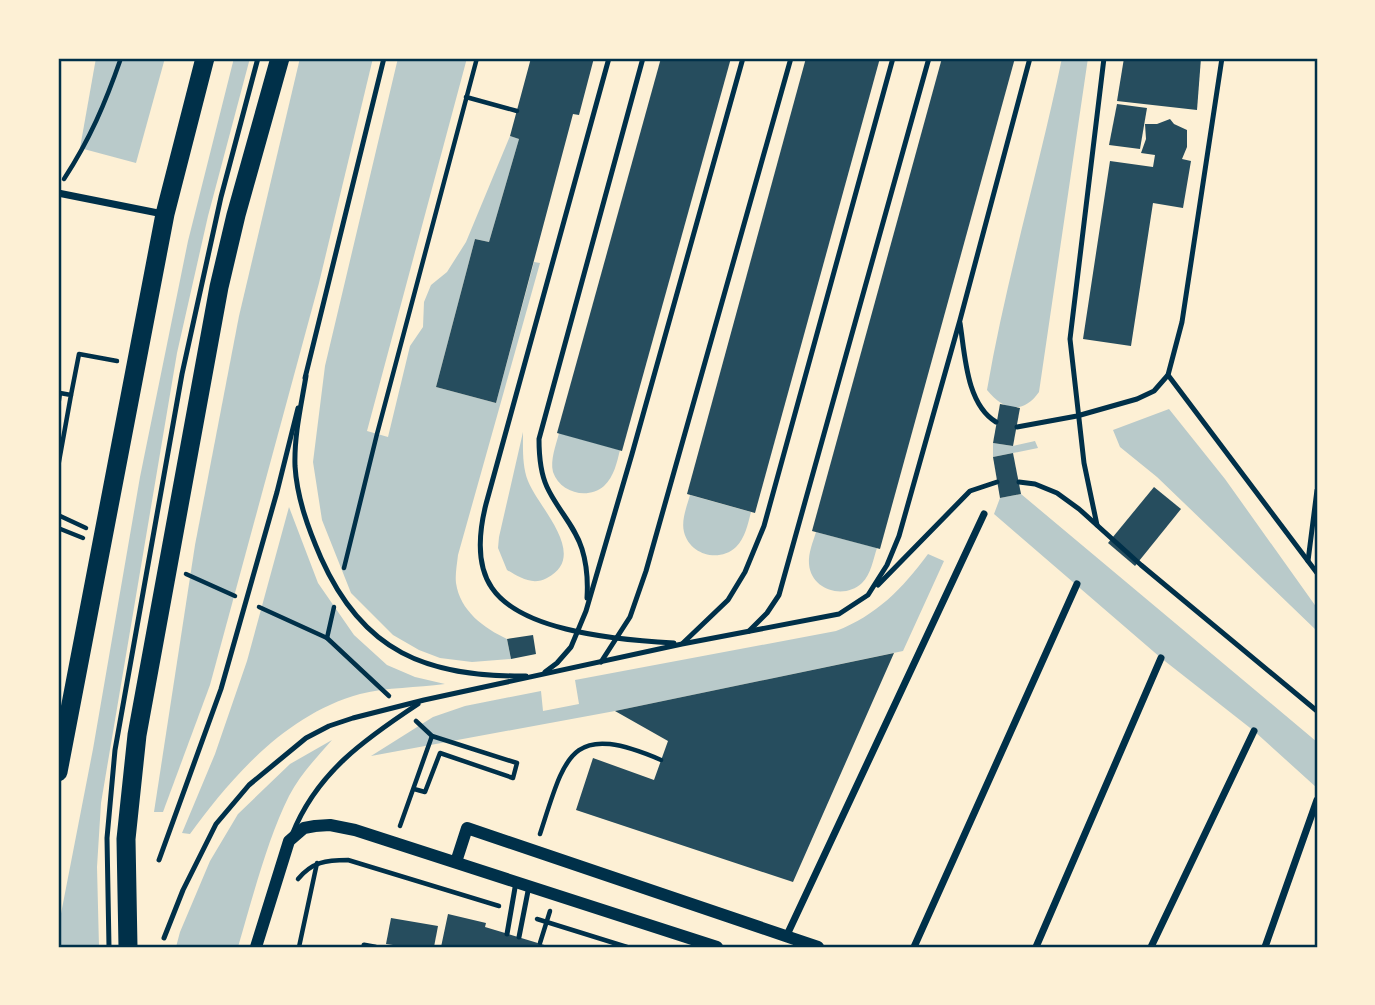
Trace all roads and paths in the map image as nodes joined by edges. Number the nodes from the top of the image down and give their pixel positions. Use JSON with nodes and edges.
{"nodes":[{"id":1,"x":121,"y":58,"type":"edge"},
{"id":2,"x":205,"y":58,"type":"edge"},
{"id":3,"x":258,"y":58,"type":"edge"},
{"id":4,"x":280,"y":58,"type":"edge"},
{"id":5,"x":384,"y":58,"type":"edge"},
{"id":6,"x":477,"y":58,"type":"edge"},
{"id":7,"x":609,"y":58,"type":"edge"},
{"id":8,"x":643,"y":58,"type":"edge"},
{"id":9,"x":743,"y":58,"type":"edge"},
{"id":10,"x":791,"y":58,"type":"edge"},
{"id":11,"x":893,"y":58,"type":"edge"},
{"id":12,"x":929,"y":58,"type":"edge"},
{"id":13,"x":1030,"y":58,"type":"edge"},
{"id":14,"x":1104,"y":58,"type":"edge"},
{"id":15,"x":1222,"y":58,"type":"edge"},
{"id":16,"x":466,"y":97,"type":"junction"},
{"id":17,"x":517,"y":111,"type":"dead end"},
{"id":18,"x":58,"y":191,"type":"edge"},
{"id":19,"x":165,"y":214,"type":"junction"},
{"id":20,"x":960,"y":320,"type":"junction"},
{"id":21,"x":135,"y":365,"type":"junction"},
{"id":22,"x":1168,"y":375,"type":"junction"},
{"id":23,"x":306,"y":376,"type":"junction"},
{"id":24,"x":71,"y":395,"type":"junction"},
{"id":25,"x":58,"y":407,"type":"edge"},
{"id":26,"x":1077,"y":416,"type":"junction"},
{"id":27,"x":996,"y":422,"type":"dead end"},
{"id":28,"x":1017,"y":427,"type":"dead end"},
{"id":29,"x":58,"y":467,"type":"edge"},
{"id":30,"x":1019,"y":481,"type":"dead end"},
{"id":31,"x":997,"y":482,"type":"dead end"},
{"id":32,"x":1317,"y":490,"type":"edge"},
{"id":33,"x":984,"y":514,"type":"dead end"},
{"id":34,"x":58,"y":515,"type":"edge"},
{"id":35,"x":1097,"y":525,"type":"junction"},
{"id":36,"x":94,"y":532,"type":"dead end"},
{"id":37,"x":1308,"y":561,"type":"junction"},
{"id":38,"x":180,"y":571,"type":"dead end"},
{"id":39,"x":1317,"y":572,"type":"edge"},
{"id":40,"x":342,"y":573,"type":"dead end"},
{"id":41,"x":1077,"y":584,"type":"dead end"},
{"id":42,"x":868,"y":595,"type":"junction"},
{"id":43,"x":241,"y":599,"type":"dead end"},
{"id":44,"x":336,"y":599,"type":"dead end"},
{"id":45,"x":254,"y":605,"type":"dead end"},
{"id":46,"x":586,"y":611,"type":"junction"},
{"id":47,"x":749,"y":631,"type":"junction"},
{"id":48,"x":578,"y":632,"type":"junction"},
{"id":49,"x":327,"y":638,"type":"junction"},
{"id":50,"x":617,"y":640,"type":"junction"},
{"id":51,"x":682,"y":643,"type":"junction"},
{"id":52,"x":1161,"y":658,"type":"dead end"},
{"id":53,"x":601,"y":662,"type":"junction"},
{"id":54,"x":539,"y":676,"type":"junction"},
{"id":55,"x":394,"y":700,"type":"dead end"},
{"id":56,"x":424,"y":700,"type":"junction"},
{"id":57,"x":1317,"y":711,"type":"edge"},
{"id":58,"x":413,"y":718,"type":"dead end"},
{"id":59,"x":1254,"y":732,"type":"dead end"},
{"id":60,"x":432,"y":736,"type":"junction"},
{"id":61,"x":661,"y":760,"type":"dead end"},
{"id":62,"x":58,"y":772,"type":"edge"},
{"id":63,"x":1317,"y":800,"type":"edge"},
{"id":64,"x":289,"y":841,"type":"junction"},
{"id":65,"x":534,"y":851,"type":"junction"},
{"id":66,"x":159,"y":860,"type":"dead end"},
{"id":67,"x":456,"y":862,"type":"junction"},
{"id":68,"x":317,"y":863,"type":"junction"},
{"id":69,"x":384,"y":870,"type":"dead end"},
{"id":70,"x":516,"y":881,"type":"junction"},
{"id":71,"x":530,"y":886,"type":"junction"},
{"id":72,"x":294,"y":890,"type":"dead end"},
{"id":73,"x":555,"y":894,"type":"junction"},
{"id":74,"x":507,"y":934,"type":"dead end"},
{"id":75,"x":519,"y":937,"type":"dead end"},
{"id":76,"x":786,"y":937,"type":"junction"},
{"id":77,"x":164,"y":938,"type":"dead end"},
{"id":78,"x":540,"y":943,"type":"dead end"},
{"id":79,"x":109,"y":947,"type":"edge"},
{"id":80,"x":128,"y":947,"type":"edge"},
{"id":81,"x":256,"y":947,"type":"edge"},
{"id":82,"x":299,"y":947,"type":"edge"},
{"id":83,"x":364,"y":947,"type":"edge"},
{"id":84,"x":375,"y":947,"type":"edge"},
{"id":85,"x":717,"y":947,"type":"edge"},
{"id":86,"x":818,"y":947,"type":"edge"},
{"id":87,"x":914,"y":947,"type":"edge"},
{"id":88,"x":1036,"y":947,"type":"edge"},
{"id":89,"x":1151,"y":947,"type":"edge"},
{"id":90,"x":1265,"y":947,"type":"edge"}],
"edges":[{"from":1,"to":18,"type":"path"},
{"from":2,"to":19,"type":"highway"},
{"from":3,"to":79,"type":"lane"},
{"from":4,"to":80,"type":"highway"},
{"from":5,"to":23,"type":"lane"},
{"from":6,"to":16,"type":"path"},
{"from":7,"to":48,"type":"lane"},
{"from":8,"to":46,"type":"lane"},
{"from":9,"to":46,"type":"lane"},
{"from":10,"to":50,"type":"lane"},
{"from":11,"to":51,"type":"lane"},
{"from":12,"to":47,"type":"lane"},
{"from":13,"to":20,"type":"lane"},
{"from":14,"to":26,"type":"lane"},
{"from":15,"to":22,"type":"lane"},
{"from":16,"to":17,"type":"path"},
{"from":16,"to":40,"type":"path"},
{"from":18,"to":19,"type":"street"},
{"from":19,"to":21,"type":"highway"},
{"from":20,"to":27,"type":"lane"},
{"from":20,"to":42,"type":"lane"},
{"from":21,"to":24,"type":"path"},
{"from":21,"to":62,"type":"highway"},
{"from":22,"to":26,"type":"lane"},
{"from":22,"to":37,"type":"lane"},
{"from":23,"to":54,"type":"lane"},
{"from":23,"to":66,"type":"lane"},
{"from":24,"to":25,"type":"path"},
{"from":24,"to":29,"type":"path"},
{"from":26,"to":28,"type":"lane"},
{"from":26,"to":35,"type":"lane"},
{"from":30,"to":35,"type":"lane"},
{"from":31,"to":42,"type":"lane"},
{"from":32,"to":37,"type":"lane"},
{"from":33,"to":76,"type":"street"},
{"from":34,"to":36,"type":"path"},
{"from":35,"to":57,"type":"lane"},
{"from":37,"to":39,"type":"lane"},
{"from":38,"to":43,"type":"path"},
{"from":41,"to":87,"type":"street"},
{"from":42,"to":47,"type":"lane"},
{"from":44,"to":49,"type":"path"},
{"from":45,"to":49,"type":"path"},
{"from":46,"to":48,"type":"lane"},
{"from":47,"to":51,"type":"lane"},
{"from":48,"to":50,"type":"lane"},
{"from":48,"to":54,"type":"lane"},
{"from":49,"to":55,"type":"path"},
{"from":50,"to":51,"type":"lane"},
{"from":50,"to":53,"type":"lane"},
{"from":51,"to":53,"type":"lane"},
{"from":52,"to":88,"type":"street"},
{"from":53,"to":54,"type":"lane"},
{"from":54,"to":56,"type":"lane"},
{"from":56,"to":64,"type":"lane"},
{"from":56,"to":77,"type":"lane"},
{"from":58,"to":60,"type":"path"},
{"from":59,"to":89,"type":"street"},
{"from":60,"to":60,"type":"path"},
{"from":61,"to":65,"type":"path"},
{"from":63,"to":90,"type":"street"},
{"from":64,"to":67,"type":"street"},
{"from":64,"to":81,"type":"street"},
{"from":65,"to":67,"type":"street"},
{"from":65,"to":76,"type":"street"},
{"from":67,"to":70,"type":"street"},
{"from":68,"to":69,"type":"path"},
{"from":68,"to":72,"type":"path"},
{"from":68,"to":82,"type":"path"},
{"from":70,"to":71,"type":"street"},
{"from":70,"to":74,"type":"lane"},
{"from":71,"to":73,"type":"street"},
{"from":71,"to":75,"type":"lane"},
{"from":73,"to":78,"type":"path"},
{"from":73,"to":85,"type":"street"},
{"from":76,"to":86,"type":"street"},
{"from":83,"to":84,"type":"lane"}]}
